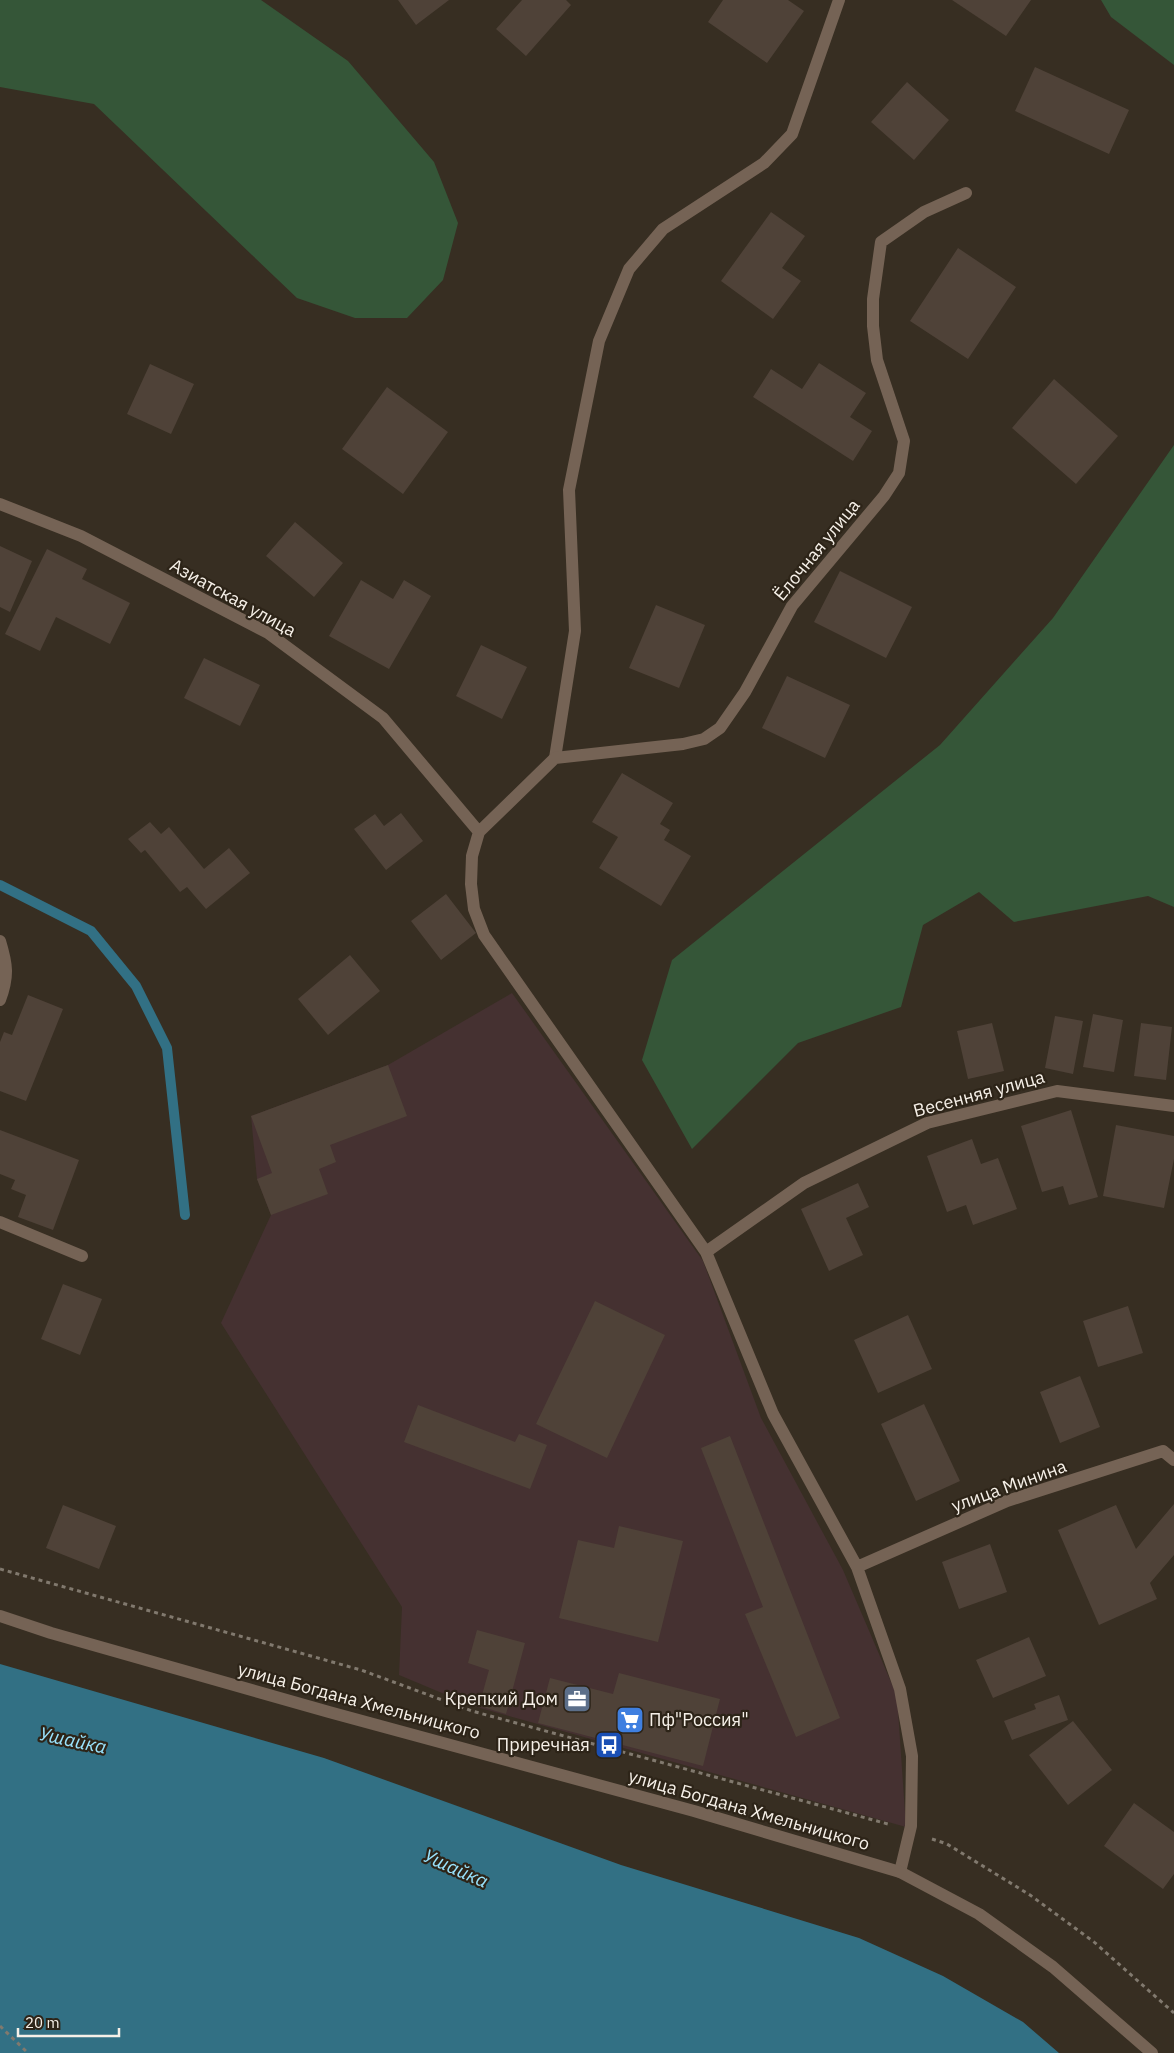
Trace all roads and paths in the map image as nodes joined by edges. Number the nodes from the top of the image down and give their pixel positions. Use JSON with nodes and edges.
{"nodes":[{"id":1,"x":839,"y":0,"type":"edge"},
{"id":2,"x":966,"y":193,"type":"dead end"},
{"id":3,"x":0,"y":504,"type":"edge"},
{"id":4,"x":554,"y":758,"type":"junction"},
{"id":5,"x":479,"y":832,"type":"junction"},
{"id":6,"x":0,"y":941,"type":"edge"},
{"id":7,"x":0,"y":1000,"type":"edge"},
{"id":8,"x":1174,"y":1106,"type":"edge"},
{"id":9,"x":0,"y":1222,"type":"edge"},
{"id":10,"x":706,"y":1252,"type":"junction"},
{"id":11,"x":82,"y":1256,"type":"dead end"},
{"id":12,"x":1174,"y":1460,"type":"edge"},
{"id":13,"x":857,"y":1567,"type":"junction"},
{"id":14,"x":0,"y":1569,"type":"edge"},
{"id":15,"x":0,"y":1616,"type":"edge"},
{"id":16,"x":910,"y":1831,"type":"junction"},
{"id":17,"x":900,"y":1872,"type":"junction"},
{"id":18,"x":1174,"y":2013,"type":"edge"},
{"id":19,"x":0,"y":2026,"type":"edge"},
{"id":20,"x":28,"y":2053,"type":"edge"},
{"id":21,"x":1152,"y":2053,"type":"edge"}],
"edges":[{"from":1,"to":4,"type":"street"},
{"from":2,"to":4,"type":"street","name":"Ёлочная улица"},
{"from":3,"to":5,"type":"street","name":"Азиатская улица"},
{"from":4,"to":5,"type":"street"},
{"from":5,"to":10,"type":"street"},
{"from":6,"to":7,"type":"street"},
{"from":8,"to":10,"type":"street","name":"Весенняя улица"},
{"from":9,"to":11,"type":"street"},
{"from":10,"to":13,"type":"street"},
{"from":12,"to":13,"type":"street","name":"улица Минина"},
{"from":13,"to":16,"type":"street"},
{"from":14,"to":16,"type":"path"},
{"from":15,"to":17,"type":"street","name":"улица Богдана Хмельницкого"},
{"from":16,"to":17,"type":"street"},
{"from":16,"to":18,"type":"path"},
{"from":17,"to":21,"type":"street","name":"улица Богдана Хмельницкого"},
{"from":19,"to":20,"type":"path"}]}
